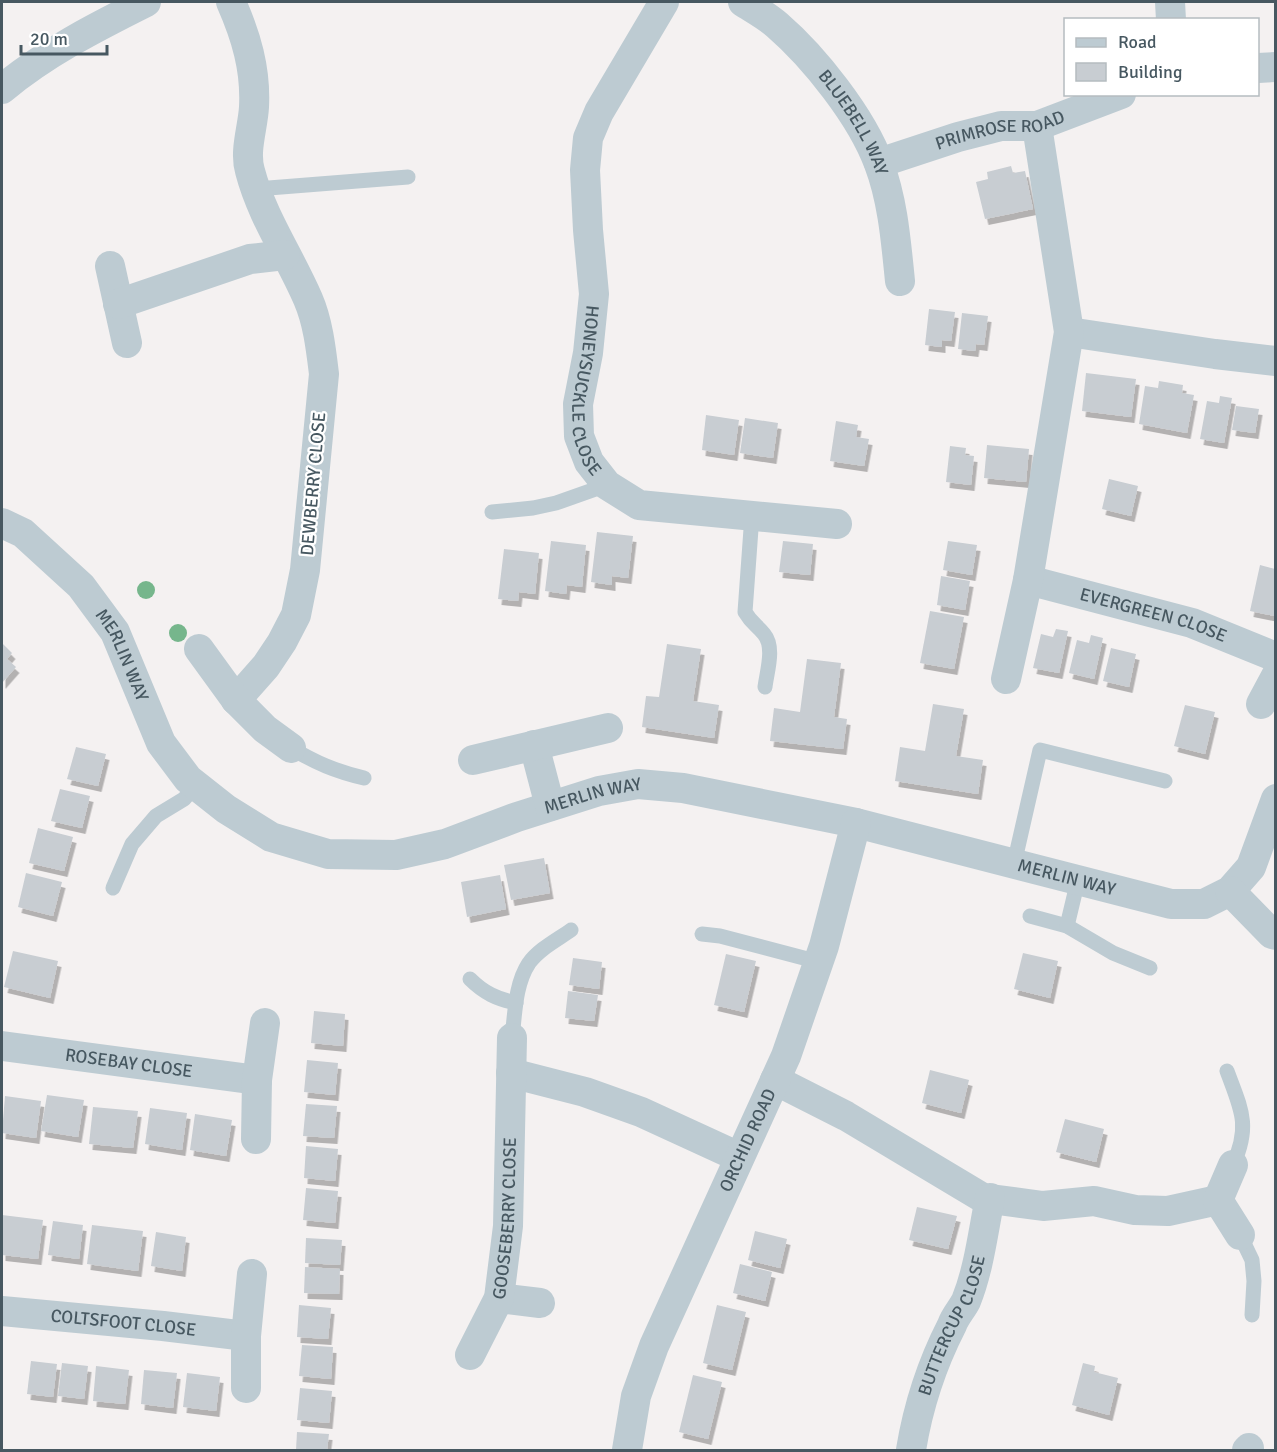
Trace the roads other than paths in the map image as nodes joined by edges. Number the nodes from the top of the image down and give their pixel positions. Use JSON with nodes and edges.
{"nodes":[{"id":1,"x":146,"y":2,"type":"edge"},
{"id":2,"x":231,"y":2,"type":"edge"},
{"id":3,"x":664,"y":2,"type":"edge"},
{"id":4,"x":743,"y":2,"type":"edge"},
{"id":5,"x":1170,"y":2,"type":"edge"},
{"id":6,"x":1171,"y":18,"type":"edge"},
{"id":7,"x":1275,"y":67,"type":"edge"},
{"id":8,"x":1259,"y":68,"type":"edge"},
{"id":9,"x":2,"y":88,"type":"edge"},
{"id":10,"x":1116,"y":96,"type":"edge"},
{"id":11,"x":1037,"y":126,"type":"junction"},
{"id":12,"x":879,"y":163,"type":"junction"},
{"id":13,"x":408,"y":177,"type":"dead end"},
{"id":14,"x":256,"y":189,"type":"junction"},
{"id":15,"x":285,"y":255,"type":"junction"},
{"id":16,"x":110,"y":266,"type":"dead end"},
{"id":17,"x":900,"y":281,"type":"dead end"},
{"id":18,"x":118,"y":304,"type":"junction"},
{"id":19,"x":1069,"y":332,"type":"junction"},
{"id":20,"x":127,"y":343,"type":"dead end"},
{"id":21,"x":1275,"y":361,"type":"edge"},
{"id":22,"x":607,"y":485,"type":"junction"},
{"id":23,"x":492,"y":512,"type":"dead end"},
{"id":24,"x":752,"y":516,"type":"junction"},
{"id":25,"x":2,"y":523,"type":"edge"},
{"id":26,"x":837,"y":524,"type":"dead end"},
{"id":27,"x":1028,"y":580,"type":"junction"},
{"id":28,"x":199,"y":649,"type":"dead end"},
{"id":29,"x":1275,"y":657,"type":"edge"},
{"id":30,"x":1275,"y":676,"type":"edge"},
{"id":31,"x":1006,"y":679,"type":"dead end"},
{"id":32,"x":765,"y":687,"type":"dead end"},
{"id":33,"x":236,"y":700,"type":"junction"},
{"id":34,"x":1261,"y":704,"type":"dead end"},
{"id":35,"x":608,"y":728,"type":"dead end"},
{"id":36,"x":534,"y":745,"type":"junction"},
{"id":37,"x":291,"y":748,"type":"joint"},
{"id":38,"x":473,"y":760,"type":"dead end"},
{"id":39,"x":364,"y":778,"type":"dead end"},
{"id":40,"x":1165,"y":781,"type":"dead end"},
{"id":41,"x":196,"y":785,"type":"junction"},
{"id":42,"x":1275,"y":799,"type":"edge"},
{"id":43,"x":550,"y":806,"type":"junction"},
{"id":44,"x":856,"y":823,"type":"junction"},
{"id":45,"x":1014,"y":864,"type":"junction"},
{"id":46,"x":1078,"y":880,"type":"junction"},
{"id":47,"x":113,"y":888,"type":"dead end"},
{"id":48,"x":1230,"y":891,"type":"junction"},
{"id":49,"x":1030,"y":916,"type":"dead end"},
{"id":50,"x":1066,"y":926,"type":"junction"},
{"id":51,"x":571,"y":930,"type":"dead end"},
{"id":52,"x":702,"y":934,"type":"dead end"},
{"id":53,"x":1275,"y":935,"type":"edge"},
{"id":54,"x":819,"y":962,"type":"junction"},
{"id":55,"x":1150,"y":968,"type":"dead end"},
{"id":56,"x":470,"y":979,"type":"dead end"},
{"id":57,"x":516,"y":1003,"type":"junction"},
{"id":58,"x":265,"y":1023,"type":"dead end"},
{"id":59,"x":512,"y":1038,"type":"joint"},
{"id":60,"x":2,"y":1046,"type":"edge"},
{"id":61,"x":1227,"y":1071,"type":"dead end"},
{"id":62,"x":511,"y":1073,"type":"junction"},
{"id":63,"x":257,"y":1080,"type":"junction"},
{"id":64,"x":775,"y":1080,"type":"junction"},
{"id":65,"x":256,"y":1139,"type":"dead end"},
{"id":66,"x":739,"y":1157,"type":"junction"},
{"id":67,"x":1233,"y":1165,"type":"joint"},
{"id":68,"x":990,"y":1198,"type":"junction"},
{"id":69,"x":1218,"y":1200,"type":"junction"},
{"id":70,"x":1240,"y":1235,"type":"joint"},
{"id":71,"x":252,"y":1274,"type":"dead end"},
{"id":72,"x":499,"y":1298,"type":"junction"},
{"id":73,"x":540,"y":1303,"type":"dead end"},
{"id":74,"x":2,"y":1311,"type":"edge"},
{"id":75,"x":1252,"y":1315,"type":"dead end"},
{"id":76,"x":246,"y":1336,"type":"junction"},
{"id":77,"x":470,"y":1355,"type":"dead end"},
{"id":78,"x":246,"y":1388,"type":"dead end"},
{"id":79,"x":918,"y":1449,"type":"edge"},
{"id":80,"x":627,"y":1450,"type":"edge"}],
"edges":[{"from":1,"to":9,"type":"street"},
{"from":2,"to":14,"type":"street","name":"DEWBERRY CLOSE"},
{"from":3,"to":22,"type":"street","name":"HONEYSUCKLE CLOSE"},
{"from":4,"to":12,"type":"street","name":"BLUEBELL WAY"},
{"from":5,"to":6,"type":"street"},
{"from":7,"to":8,"type":"street"},
{"from":10,"to":11,"type":"street","name":"PRIMROSE ROAD"},
{"from":11,"to":12,"type":"street","name":"PRIMROSE ROAD"},
{"from":11,"to":19,"type":"street"},
{"from":12,"to":17,"type":"street","name":"BLUEBELL WAY"},
{"from":13,"to":14,"type":"lane"},
{"from":14,"to":15,"type":"street","name":"DEWBERRY CLOSE"},
{"from":15,"to":18,"type":"street"},
{"from":15,"to":33,"type":"street","name":"DEWBERRY CLOSE"},
{"from":16,"to":18,"type":"street"},
{"from":18,"to":20,"type":"street"},
{"from":19,"to":21,"type":"street"},
{"from":19,"to":27,"type":"street"},
{"from":22,"to":23,"type":"lane"},
{"from":22,"to":24,"type":"street","name":"HONEYSUCKLE CLOSE"},
{"from":24,"to":26,"type":"street","name":"HONEYSUCKLE CLOSE"},
{"from":24,"to":32,"type":"lane"},
{"from":25,"to":41,"type":"street","name":"MERLIN WAY"},
{"from":27,"to":29,"type":"street","name":"EVERGREEN CLOSE"},
{"from":27,"to":31,"type":"street"},
{"from":28,"to":33,"type":"street"},
{"from":30,"to":34,"type":"street"},
{"from":33,"to":37,"type":"street"},
{"from":35,"to":36,"type":"street"},
{"from":36,"to":38,"type":"street"},
{"from":36,"to":43,"type":"street"},
{"from":37,"to":39,"type":"lane"},
{"from":40,"to":45,"type":"lane"},
{"from":41,"to":43,"type":"street","name":"MERLIN WAY"},
{"from":41,"to":47,"type":"lane"},
{"from":42,"to":48,"type":"street","name":"MERLIN WAY"},
{"from":43,"to":44,"type":"street","name":"MERLIN WAY"},
{"from":44,"to":45,"type":"street","name":"MERLIN WAY"},
{"from":44,"to":54,"type":"street","name":"ORCHID ROAD"},
{"from":45,"to":46,"type":"street","name":"MERLIN WAY"},
{"from":46,"to":48,"type":"street","name":"MERLIN WAY"},
{"from":46,"to":50,"type":"lane"},
{"from":48,"to":53,"type":"street"},
{"from":49,"to":50,"type":"lane"},
{"from":50,"to":55,"type":"lane"},
{"from":51,"to":57,"type":"lane"},
{"from":52,"to":54,"type":"lane"},
{"from":54,"to":64,"type":"street","name":"ORCHID ROAD"},
{"from":56,"to":57,"type":"lane"},
{"from":57,"to":59,"type":"lane"},
{"from":58,"to":63,"type":"street"},
{"from":59,"to":62,"type":"street","name":"GOOSEBERRY CLOSE"},
{"from":60,"to":63,"type":"street","name":"ROSEBAY CLOSE"},
{"from":61,"to":67,"type":"lane"},
{"from":62,"to":66,"type":"street"},
{"from":62,"to":72,"type":"street","name":"GOOSEBERRY CLOSE"},
{"from":63,"to":65,"type":"street"},
{"from":64,"to":66,"type":"street","name":"ORCHID ROAD"},
{"from":64,"to":68,"type":"street"},
{"from":66,"to":80,"type":"street","name":"ORCHID ROAD"},
{"from":67,"to":69,"type":"street"},
{"from":68,"to":69,"type":"street"},
{"from":68,"to":79,"type":"street","name":"BUTTERCUP CLOSE"},
{"from":69,"to":70,"type":"street"},
{"from":70,"to":75,"type":"lane"},
{"from":71,"to":76,"type":"street"},
{"from":72,"to":73,"type":"street"},
{"from":72,"to":77,"type":"street","name":"GOOSEBERRY CLOSE"},
{"from":74,"to":76,"type":"street","name":"COLTSFOOT CLOSE"},
{"from":76,"to":78,"type":"street"}]}
